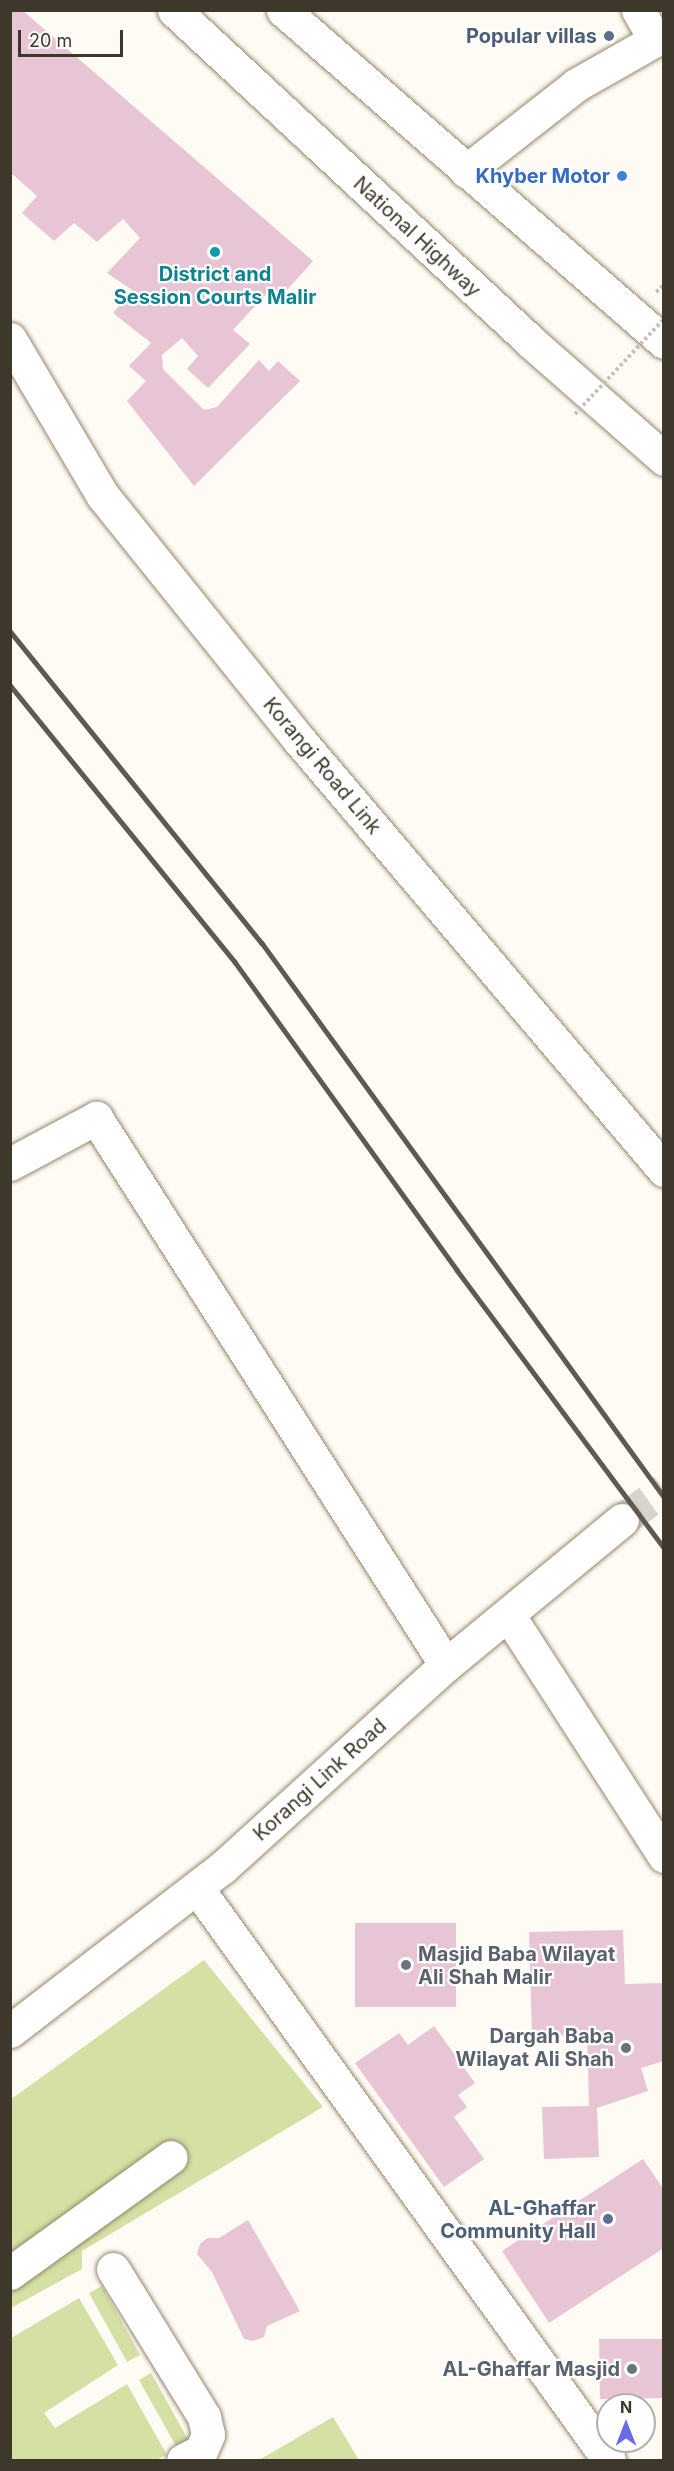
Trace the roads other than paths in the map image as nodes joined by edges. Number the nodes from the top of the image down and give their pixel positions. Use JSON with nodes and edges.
{"nodes":[{"id":1,"x":174,"y":10,"type":"edge"},
{"id":2,"x":283,"y":10,"type":"edge"},
{"id":3,"x":638,"y":10,"type":"edge"},
{"id":4,"x":659,"y":38,"type":"edge"},
{"id":5,"x":466,"y":171,"type":"junction"},
{"id":6,"x":10,"y":339,"type":"edge"},
{"id":7,"x":663,"y":342,"type":"edge"},
{"id":8,"x":663,"y":459,"type":"edge"},
{"id":9,"x":10,"y":1164,"type":"edge"},
{"id":10,"x":663,"y":1170,"type":"edge"},
{"id":11,"x":622,"y":1520,"type":"tunnel mouth"},
{"id":12,"x":509,"y":1616,"type":"junction"},
{"id":13,"x":446,"y":1665,"type":"junction"},
{"id":14,"x":663,"y":1856,"type":"edge"},
{"id":15,"x":197,"y":1888,"type":"junction"},
{"id":16,"x":10,"y":2031,"type":"edge"},
{"id":17,"x":171,"y":2157,"type":"dead end"},
{"id":18,"x":113,"y":2269,"type":"dead end"},
{"id":19,"x":10,"y":2273,"type":"edge"},
{"id":20,"x":183,"y":2460,"type":"edge"},
{"id":21,"x":609,"y":2460,"type":"edge"}],
"edges":[{"from":1,"to":8,"type":"main road","name":"National Highway"},
{"from":2,"to":5,"type":"main road"},
{"from":3,"to":4,"type":"main road"},
{"from":4,"to":5,"type":"main road"},
{"from":5,"to":7,"type":"main road"},
{"from":6,"to":10,"type":"main road","name":"Korangi Road Link"},
{"from":9,"to":13,"type":"main road"},
{"from":11,"to":12,"type":"main road","name":"Korangi Link Road"},
{"from":12,"to":13,"type":"main road","name":"Korangi Link Road"},
{"from":12,"to":14,"type":"main road"},
{"from":13,"to":15,"type":"main road","name":"Korangi Link Road"},
{"from":15,"to":16,"type":"main road","name":"Korangi Link Road"},
{"from":15,"to":21,"type":"main road"},
{"from":17,"to":19,"type":"main road"},
{"from":18,"to":20,"type":"main road"}]}
